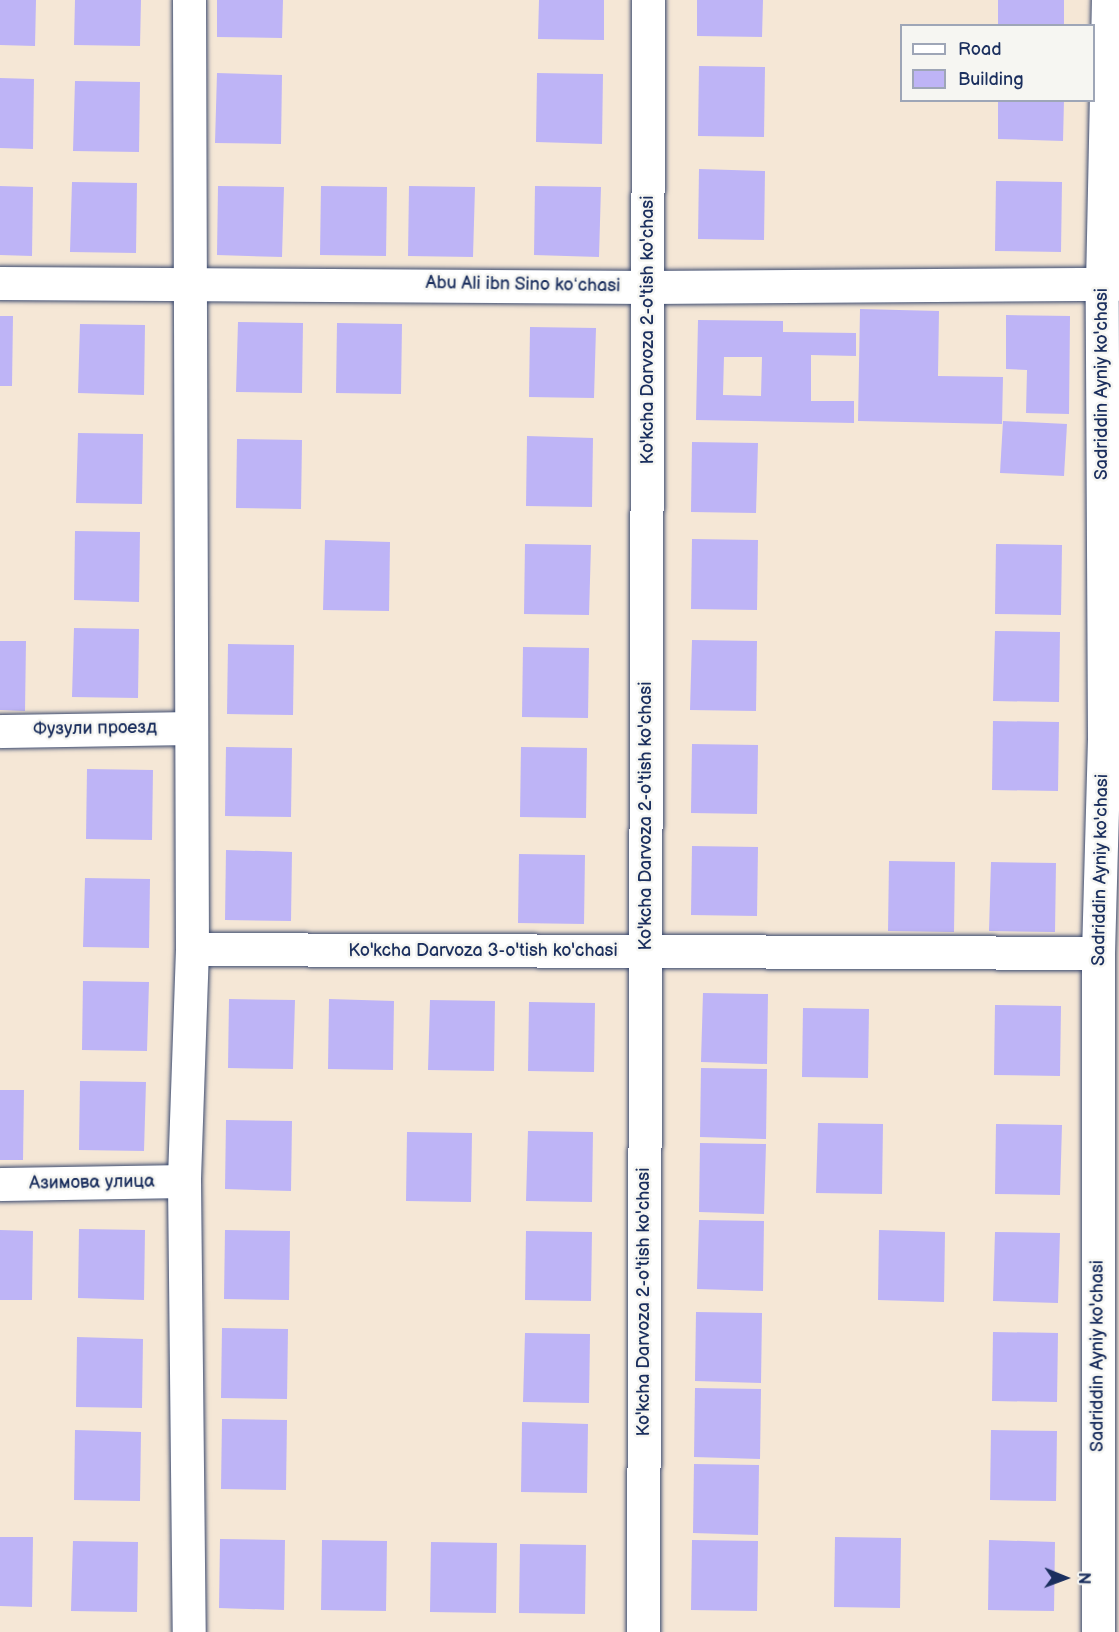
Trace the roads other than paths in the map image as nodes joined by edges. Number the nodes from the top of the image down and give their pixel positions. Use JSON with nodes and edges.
{"nodes":[{"id":1,"x":189,"y":0,"type":"edge"},
{"id":2,"x":648,"y":0,"type":"edge"},
{"id":3,"x":1108,"y":0,"type":"edge"},
{"id":4,"x":192,"y":282,"type":"junction"},
{"id":5,"x":0,"y":283,"type":"edge"},
{"id":6,"x":1111,"y":284,"type":"edge"},
{"id":7,"x":649,"y":287,"type":"junction"},
{"id":8,"x":190,"y":728,"type":"junction"},
{"id":9,"x":0,"y":731,"type":"edge"},
{"id":10,"x":1111,"y":740,"type":"edge"},
{"id":11,"x":192,"y":949,"type":"junction"},
{"id":12,"x":646,"y":951,"type":"junction"},
{"id":13,"x":1098,"y":953,"type":"junction"},
{"id":14,"x":184,"y":1181,"type":"junction"},
{"id":15,"x":0,"y":1184,"type":"edge"},
{"id":16,"x":1108,"y":1187,"type":"edge"},
{"id":17,"x":189,"y":1632,"type":"edge"},
{"id":18,"x":643,"y":1632,"type":"edge"},
{"id":19,"x":1098,"y":1632,"type":"edge"}],
"edges":[{"from":1,"to":4,"type":"street"},
{"from":2,"to":7,"type":"street","name":"Ko'kcha Darvoza 2-o'tish ko'chasi"},
{"from":3,"to":6,"type":"street","name":"Sadriddin Ayniy ko'chasi"},
{"from":4,"to":5,"type":"street","name":"Abu Ali ibn Sino koʻchasi"},
{"from":4,"to":7,"type":"street","name":"Abu Ali ibn Sino koʻchasi"},
{"from":4,"to":8,"type":"street"},
{"from":6,"to":7,"type":"street","name":"Abu Ali ibn Sino koʻchasi"},
{"from":6,"to":10,"type":"street","name":"Sadriddin Ayniy ko'chasi"},
{"from":7,"to":12,"type":"street","name":"Ko'kcha Darvoza 2-o'tish ko'chasi"},
{"from":8,"to":9,"type":"street","name":"Фузули проезд"},
{"from":8,"to":11,"type":"street"},
{"from":10,"to":13,"type":"street","name":"Sadriddin Ayniy ko'chasi"},
{"from":11,"to":12,"type":"street","name":"Ko'kcha Darvoza 3-o'tish ko'chasi"},
{"from":11,"to":14,"type":"street"},
{"from":12,"to":13,"type":"street","name":"Ko'kcha Darvoza 3-o'tish ko'chasi"},
{"from":12,"to":18,"type":"street","name":"Ko'kcha Darvoza 2-o'tish ko'chasi"},
{"from":13,"to":16,"type":"street","name":"Sadriddin Ayniy ko'chasi"},
{"from":14,"to":15,"type":"street","name":"Азимова улица"},
{"from":14,"to":17,"type":"street"},
{"from":16,"to":19,"type":"street","name":"Sadriddin Ayniy ko'chasi"}]}
